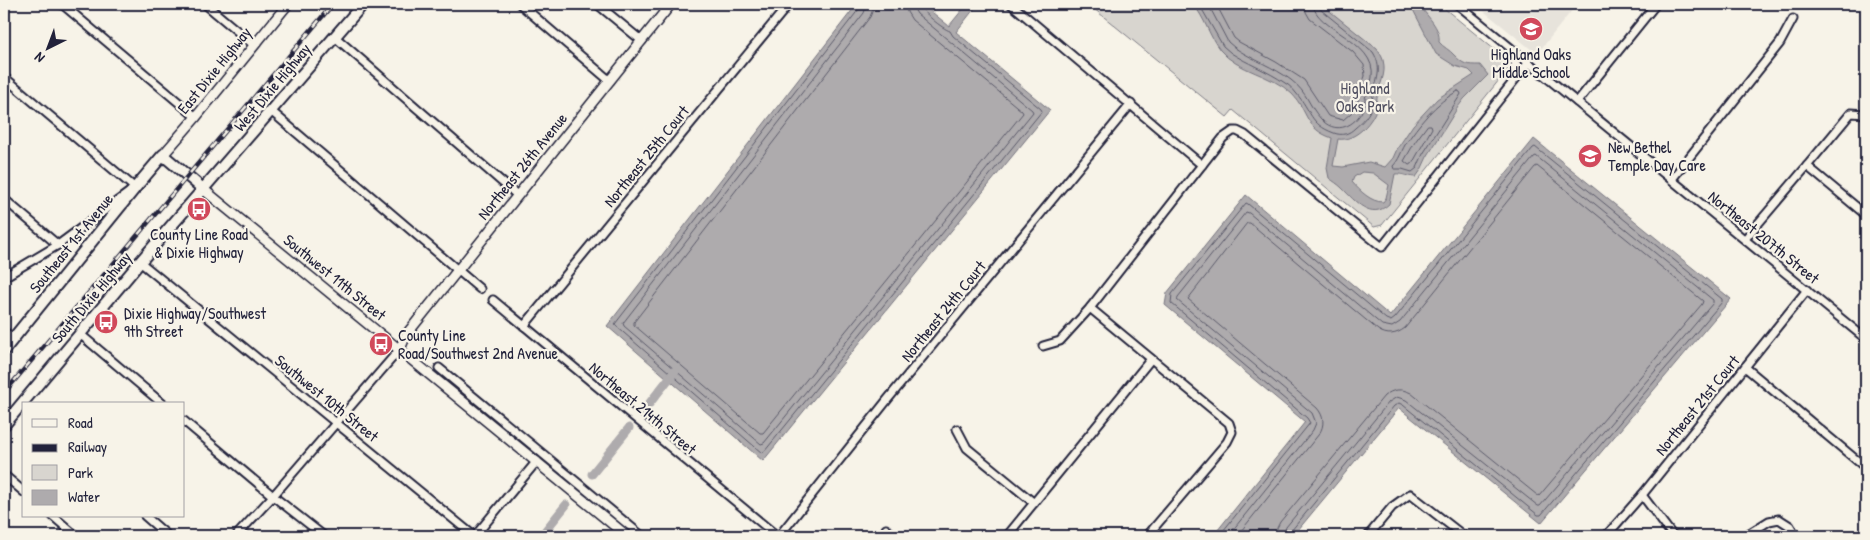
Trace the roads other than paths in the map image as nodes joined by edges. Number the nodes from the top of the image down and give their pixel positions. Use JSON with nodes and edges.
{"nodes":[{"id":1,"x":62,"y":4,"type":"edge"},
{"id":2,"x":205,"y":4,"type":"edge"},
{"id":3,"x":288,"y":4,"type":"edge"},
{"id":4,"x":363,"y":4,"type":"edge"},
{"id":5,"x":520,"y":4,"type":"edge"},
{"id":6,"x":597,"y":4,"type":"edge"},
{"id":7,"x":671,"y":4,"type":"edge"},
{"id":8,"x":789,"y":4,"type":"edge"},
{"id":9,"x":1011,"y":4,"type":"edge"},
{"id":10,"x":1457,"y":4,"type":"edge"},
{"id":11,"x":1656,"y":4,"type":"edge"},
{"id":12,"x":1793,"y":19,"type":"dead end"},
{"id":13,"x":335,"y":37,"type":"junction"},
{"id":14,"x":642,"y":41,"type":"junction"},
{"id":15,"x":254,"y":45,"type":"junction"},
{"id":16,"x":1529,"y":62,"type":"junction"},
{"id":17,"x":4,"y":77,"type":"edge"},
{"id":18,"x":610,"y":81,"type":"junction"},
{"id":19,"x":1577,"y":102,"type":"junction"},
{"id":20,"x":1131,"y":104,"type":"junction"},
{"id":21,"x":271,"y":111,"type":"junction"},
{"id":22,"x":1866,"y":114,"type":"edge"},
{"id":23,"x":196,"y":117,"type":"junction"},
{"id":24,"x":163,"y":155,"type":"junction"},
{"id":25,"x":1202,"y":165,"type":"junction"},
{"id":26,"x":1808,"y":166,"type":"junction"},
{"id":27,"x":1672,"y":179,"type":"junction"},
{"id":28,"x":135,"y":188,"type":"junction"},
{"id":29,"x":204,"y":189,"type":"junction"},
{"id":30,"x":518,"y":195,"type":"junction"},
{"id":31,"x":4,"y":199,"type":"edge"},
{"id":32,"x":1866,"y":215,"type":"edge"},
{"id":33,"x":1745,"y":239,"type":"junction"},
{"id":34,"x":58,"y":245,"type":"junction"},
{"id":35,"x":140,"y":262,"type":"junction"},
{"id":36,"x":458,"y":270,"type":"junction"},
{"id":37,"x":4,"y":277,"type":"edge"},
{"id":38,"x":480,"y":289,"type":"dead end"},
{"id":39,"x":1807,"y":290,"type":"junction"},
{"id":40,"x":493,"y":300,"type":"dead end"},
{"id":41,"x":1090,"y":308,"type":"junction"},
{"id":42,"x":524,"y":326,"type":"junction"},
{"id":43,"x":4,"y":331,"type":"edge"},
{"id":44,"x":80,"y":334,"type":"junction"},
{"id":45,"x":13,"y":339,"type":"junction"},
{"id":46,"x":1866,"y":339,"type":"edge"},
{"id":47,"x":1043,"y":346,"type":"dead end"},
{"id":48,"x":400,"y":349,"type":"junction"},
{"id":49,"x":4,"y":350,"type":"edge"},
{"id":50,"x":1151,"y":359,"type":"junction"},
{"id":51,"x":1745,"y":367,"type":"junction"},
{"id":52,"x":439,"y":368,"type":"dead end"},
{"id":53,"x":23,"y":402,"type":"edge"},
{"id":54,"x":161,"y":402,"type":"edge"},
{"id":55,"x":22,"y":403,"type":"edge"},
{"id":56,"x":185,"y":422,"type":"edge"},
{"id":57,"x":336,"y":423,"type":"junction"},
{"id":58,"x":4,"y":425,"type":"edge"},
{"id":59,"x":957,"y":429,"type":"dead end"},
{"id":60,"x":537,"y":461,"type":"junction"},
{"id":61,"x":1866,"y":468,"type":"edge"},
{"id":62,"x":4,"y":475,"type":"edge"},
{"id":63,"x":22,"y":490,"type":"edge"},
{"id":64,"x":1642,"y":495,"type":"junction"},
{"id":65,"x":273,"y":496,"type":"junction"},
{"id":66,"x":1034,"y":503,"type":"junction"},
{"id":67,"x":55,"y":518,"type":"edge"},
{"id":68,"x":147,"y":518,"type":"edge"},
{"id":69,"x":886,"y":529,"type":"dead end"},
{"id":70,"x":620,"y":534,"type":"edge"},
{"id":71,"x":76,"y":536,"type":"edge"},
{"id":72,"x":168,"y":536,"type":"edge"},
{"id":73,"x":236,"y":536,"type":"edge"},
{"id":74,"x":324,"y":536,"type":"edge"},
{"id":75,"x":474,"y":536,"type":"edge"},
{"id":76,"x":642,"y":536,"type":"edge"},
{"id":77,"x":778,"y":536,"type":"edge"},
{"id":78,"x":894,"y":536,"type":"edge"},
{"id":79,"x":1007,"y":536,"type":"edge"},
{"id":80,"x":1147,"y":536,"type":"edge"},
{"id":81,"x":1368,"y":536,"type":"edge"},
{"id":82,"x":1464,"y":536,"type":"edge"},
{"id":83,"x":1606,"y":536,"type":"edge"},
{"id":84,"x":1673,"y":536,"type":"edge"},
{"id":85,"x":1745,"y":536,"type":"edge"},
{"id":86,"x":1796,"y":536,"type":"edge"}],
"edges":[{"from":1,"to":23,"type":"street"},
{"from":2,"to":15,"type":"street"},
{"from":3,"to":15,"type":"street","name":"East Dixie Highway"},
{"from":4,"to":13,"type":"main road","name":"West Dixie Highway"},
{"from":5,"to":18,"type":"street"},
{"from":6,"to":14,"type":"street"},
{"from":7,"to":14,"type":"street","name":"Northeast 26th Avenue"},
{"from":8,"to":42,"type":"street","name":"Northeast 25th Court"},
{"from":9,"to":20,"type":"street"},
{"from":10,"to":16,"type":"street","name":"Northeast 207th Street"},
{"from":11,"to":19,"type":"street"},
{"from":12,"to":27,"type":"street"},
{"from":13,"to":21,"type":"main road","name":"West Dixie Highway"},
{"from":13,"to":30,"type":"street"},
{"from":14,"to":18,"type":"street","name":"Northeast 26th Avenue"},
{"from":15,"to":23,"type":"street","name":"East Dixie Highway"},
{"from":16,"to":19,"type":"street","name":"Northeast 207th Street"},
{"from":16,"to":25,"type":"street"},
{"from":17,"to":28,"type":"street"},
{"from":18,"to":30,"type":"street","name":"Northeast 26th Avenue"},
{"from":19,"to":27,"type":"street","name":"Northeast 207th Street"},
{"from":20,"to":25,"type":"street"},
{"from":20,"to":77,"type":"street","name":"Northeast 24th Court"},
{"from":21,"to":29,"type":"main road","name":"West Dixie Highway"},
{"from":21,"to":36,"type":"street"},
{"from":22,"to":26,"type":"street"},
{"from":23,"to":24,"type":"street","name":"East Dixie Highway"},
{"from":24,"to":28,"type":"main road","name":"Southeast 1st Avenue"},
{"from":24,"to":29,"type":"main road","name":"Southwest 11th Street"},
{"from":25,"to":41,"type":"street"},
{"from":26,"to":32,"type":"street"},
{"from":26,"to":33,"type":"street"},
{"from":27,"to":33,"type":"street","name":"Northeast 207th Street"},
{"from":28,"to":34,"type":"street"},
{"from":28,"to":45,"type":"main road","name":"Southeast 1st Avenue"},
{"from":29,"to":35,"type":"main road","name":"South Dixie Highway"},
{"from":29,"to":48,"type":"street","name":"Southwest 11th Street"},
{"from":30,"to":36,"type":"street","name":"Northeast 26th Avenue"},
{"from":31,"to":34,"type":"street"},
{"from":33,"to":39,"type":"street","name":"Northeast 207th Street"},
{"from":34,"to":37,"type":"street"},
{"from":35,"to":44,"type":"main road","name":"South Dixie Highway"},
{"from":35,"to":57,"type":"street","name":"Southwest 10th Street"},
{"from":36,"to":38,"type":"street"},
{"from":36,"to":48,"type":"street","name":"Northeast 26th Avenue"},
{"from":39,"to":46,"type":"street","name":"Northeast 207th Street"},
{"from":39,"to":51,"type":"street","name":"Northeast 21st Court"},
{"from":40,"to":42,"type":"street","name":"Northeast 214th Street"},
{"from":41,"to":47,"type":"street"},
{"from":41,"to":50,"type":"street"},
{"from":42,"to":77,"type":"street","name":"Northeast 214th Street"},
{"from":43,"to":45,"type":"street"},
{"from":44,"to":53,"type":"main road","name":"South Dixie Highway"},
{"from":44,"to":54,"type":"street"},
{"from":45,"to":49,"type":"main road","name":"Southeast 1st Avenue"},
{"from":48,"to":57,"type":"street"},
{"from":48,"to":60,"type":"street","name":"Southwest 11th Street"},
{"from":50,"to":66,"type":"street"},
{"from":50,"to":80,"type":"street"},
{"from":51,"to":61,"type":"street"},
{"from":51,"to":64,"type":"street","name":"Northeast 21st Court"},
{"from":52,"to":76,"type":"street"},
{"from":55,"to":58,"type":"main road","name":"South Dixie Highway"},
{"from":56,"to":65,"type":"street"},
{"from":57,"to":65,"type":"street"},
{"from":57,"to":75,"type":"street","name":"Southwest 10th Street"},
{"from":59,"to":66,"type":"street"},
{"from":60,"to":70,"type":"street","name":"Southwest 11th Street"},
{"from":60,"to":75,"type":"street"},
{"from":62,"to":63,"type":"street"},
{"from":64,"to":83,"type":"street","name":"Northeast 21st Court"},
{"from":64,"to":84,"type":"street"},
{"from":65,"to":73,"type":"street"},
{"from":65,"to":74,"type":"street"},
{"from":66,"to":79,"type":"street"},
{"from":67,"to":71,"type":"street"},
{"from":68,"to":72,"type":"street"},
{"from":69,"to":78,"type":"street"},
{"from":81,"to":82,"type":"street"},
{"from":85,"to":86,"type":"street"}]}
